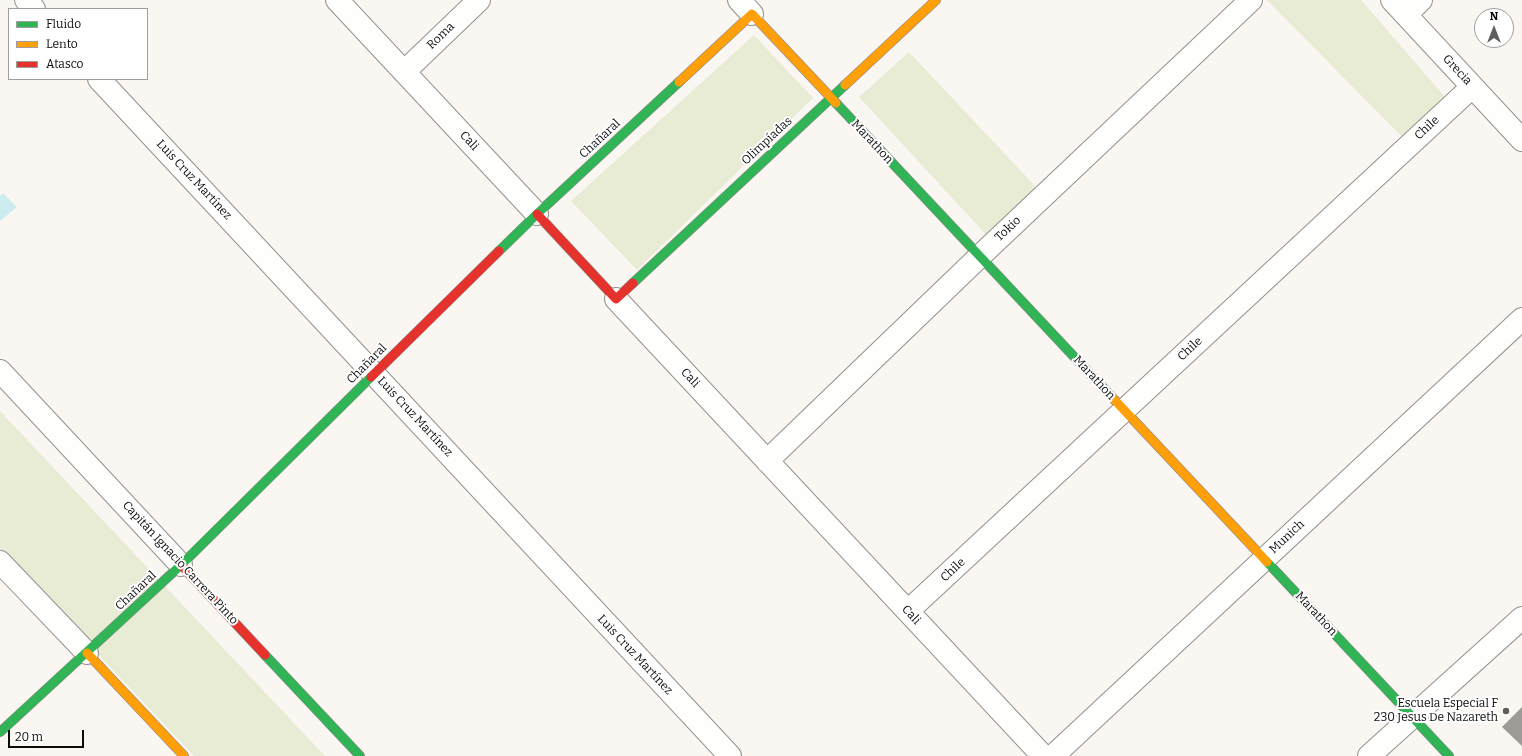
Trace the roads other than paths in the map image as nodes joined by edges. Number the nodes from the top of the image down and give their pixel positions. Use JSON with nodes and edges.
{"nodes":[{"id":1,"x":26,"y":0,"type":"edge"},
{"id":2,"x":337,"y":0,"type":"edge"},
{"id":3,"x":479,"y":0,"type":"edge"},
{"id":4,"x":936,"y":0,"type":"edge"},
{"id":5,"x":1251,"y":0,"type":"edge"},
{"id":6,"x":1421,"y":0,"type":"edge"},
{"id":7,"x":746,"y":7,"type":"edge"},
{"id":8,"x":33,"y":8,"type":"edge"},
{"id":9,"x":1399,"y":8,"type":"edge"},
{"id":10,"x":404,"y":72,"type":"junction"},
{"id":11,"x":100,"y":80,"type":"edge"},
{"id":12,"x":1472,"y":87,"type":"junction"},
{"id":13,"x":831,"y":97,"type":"junction"},
{"id":14,"x":1522,"y":140,"type":"edge"},
{"id":15,"x":537,"y":214,"type":"junction"},
{"id":16,"x":980,"y":256,"type":"junction"},
{"id":17,"x":616,"y":299,"type":"junction"},
{"id":18,"x":1522,"y":319,"type":"edge"},
{"id":19,"x":0,"y":371,"type":"edge"},
{"id":20,"x":374,"y":374,"type":"junction"},
{"id":21,"x":1124,"y":410,"type":"junction"},
{"id":22,"x":767,"y":461,"type":"junction"},
{"id":23,"x":1264,"y":558,"type":"junction"},
{"id":24,"x":0,"y":562,"type":"edge"},
{"id":25,"x":181,"y":564,"type":"junction"},
{"id":26,"x":908,"y":611,"type":"junction"},
{"id":27,"x":1522,"y":618,"type":"edge"},
{"id":28,"x":87,"y":653,"type":"junction"},
{"id":29,"x":1412,"y":717,"type":"junction"},
{"id":30,"x":0,"y":732,"type":"edge"},
{"id":31,"x":184,"y":756,"type":"edge"},
{"id":32,"x":360,"y":756,"type":"edge"},
{"id":33,"x":730,"y":756,"type":"edge"},
{"id":34,"x":1043,"y":756,"type":"edge"},
{"id":35,"x":1053,"y":756,"type":"edge"},
{"id":36,"x":1369,"y":756,"type":"edge"},
{"id":37,"x":1449,"y":756,"type":"edge"}],
"edges":[{"from":1,"to":8,"type":"street"},
{"from":2,"to":10,"type":"street","name":"Cali"},
{"from":3,"to":10,"type":"street","name":"Roma"},
{"from":4,"to":13,"type":"street","name":"Olimpíadas"},
{"from":5,"to":16,"type":"street","name":"Tokio"},
{"from":6,"to":9,"type":"street"},
{"from":7,"to":13,"type":"street","name":"Marathon"},
{"from":7,"to":15,"type":"street","name":"Chañaral"},
{"from":9,"to":12,"type":"street","name":"Grecia"},
{"from":10,"to":15,"type":"street","name":"Cali"},
{"from":11,"to":20,"type":"street","name":"Luis Cruz Martínez"},
{"from":12,"to":14,"type":"street","name":"Grecia"},
{"from":12,"to":21,"type":"street","name":"Chile"},
{"from":13,"to":16,"type":"street","name":"Marathon"},
{"from":13,"to":17,"type":"street","name":"Olimpíadas"},
{"from":15,"to":17,"type":"street","name":"Cali"},
{"from":15,"to":20,"type":"street","name":"Chañaral"},
{"from":16,"to":21,"type":"street","name":"Marathon"},
{"from":16,"to":22,"type":"street","name":"Tokio"},
{"from":17,"to":22,"type":"street","name":"Cali"},
{"from":18,"to":23,"type":"street","name":"Munich"},
{"from":19,"to":25,"type":"street","name":"Capitán Ignacio Carrera Pinto"},
{"from":20,"to":25,"type":"street","name":"Chañaral"},
{"from":20,"to":33,"type":"street","name":"Luis Cruz Martínez"},
{"from":21,"to":23,"type":"street","name":"Marathon"},
{"from":21,"to":26,"type":"street","name":"Chile"},
{"from":22,"to":26,"type":"street","name":"Cali"},
{"from":23,"to":29,"type":"street","name":"Marathon"},
{"from":23,"to":35,"type":"street","name":"Munich"},
{"from":24,"to":28,"type":"street"},
{"from":25,"to":28,"type":"street","name":"Chañaral"},
{"from":25,"to":32,"type":"street","name":"Capitán Ignacio Carrera Pinto"},
{"from":26,"to":34,"type":"street","name":"Cali"},
{"from":27,"to":29,"type":"street"},
{"from":28,"to":30,"type":"street","name":"Chañaral"},
{"from":28,"to":31,"type":"street"},
{"from":29,"to":36,"type":"street"},
{"from":29,"to":37,"type":"street","name":"Marathon"}]}
